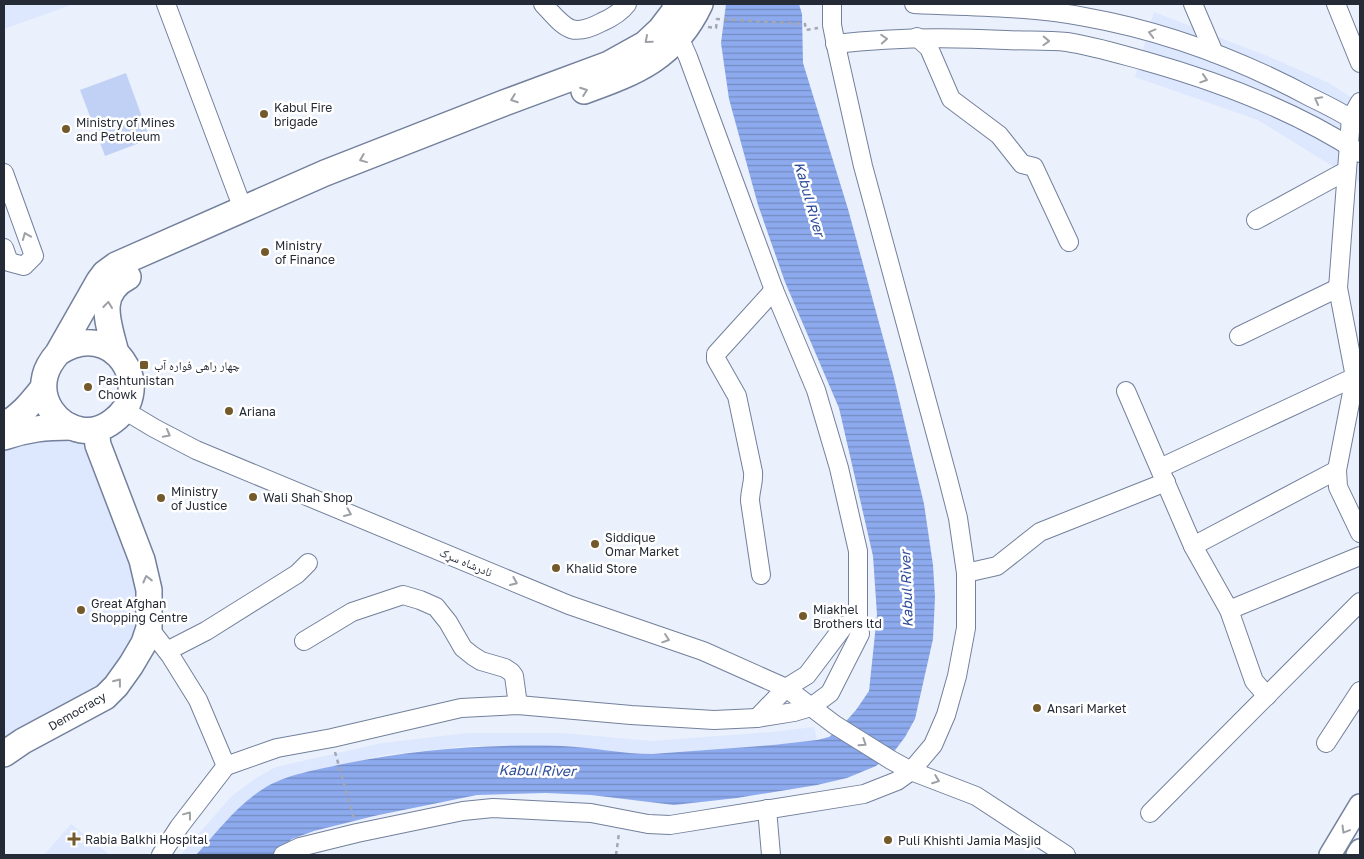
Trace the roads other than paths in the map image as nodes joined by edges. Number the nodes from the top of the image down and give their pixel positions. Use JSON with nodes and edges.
{"nodes":[{"id":1,"x":166,"y":4,"type":"edge"},
{"id":2,"x":543,"y":4,"type":"edge"},
{"id":3,"x":627,"y":4,"type":"edge"},
{"id":4,"x":676,"y":4,"type":"edge"},
{"id":5,"x":832,"y":4,"type":"edge"},
{"id":6,"x":914,"y":4,"type":"edge"},
{"id":7,"x":1336,"y":4,"type":"edge"},
{"id":8,"x":1200,"y":6,"type":"edge"},
{"id":9,"x":708,"y":11,"type":"edge"},
{"id":10,"x":679,"y":37,"type":"junction"},
{"id":11,"x":917,"y":37,"type":"junction"},
{"id":12,"x":836,"y":44,"type":"junction"},
{"id":13,"x":1214,"y":53,"type":"junction"},
{"id":14,"x":1360,"y":63,"type":"edge"},
{"id":15,"x":1360,"y":102,"type":"edge"},
{"id":16,"x":1355,"y":121,"type":"edge"},
{"id":17,"x":1354,"y":149,"type":"edge"},
{"id":18,"x":1346,"y":171,"type":"junction"},
{"id":19,"x":4,"y":173,"type":"edge"},
{"id":20,"x":243,"y":209,"type":"junction"},
{"id":21,"x":1256,"y":220,"type":"dead end"},
{"id":22,"x":1069,"y":242,"type":"dead end"},
{"id":23,"x":4,"y":248,"type":"edge"},
{"id":24,"x":1338,"y":288,"type":"junction"},
{"id":25,"x":774,"y":290,"type":"junction"},
{"id":26,"x":1239,"y":336,"type":"dead end"},
{"id":27,"x":116,"y":353,"type":"junction"},
{"id":28,"x":58,"y":354,"type":"junction"},
{"id":29,"x":1355,"y":377,"type":"junction"},
{"id":30,"x":43,"y":388,"type":"junction"},
{"id":31,"x":1126,"y":391,"type":"dead end"},
{"id":32,"x":124,"y":410,"type":"junction"},
{"id":33,"x":4,"y":425,"type":"edge"},
{"id":34,"x":70,"y":427,"type":"junction"},
{"id":35,"x":96,"y":430,"type":"junction"},
{"id":36,"x":4,"y":438,"type":"edge"},
{"id":37,"x":1337,"y":470,"type":"junction"},
{"id":38,"x":1163,"y":475,"type":"junction"},
{"id":39,"x":1360,"y":533,"type":"edge"},
{"id":40,"x":1193,"y":546,"type":"junction"},
{"id":41,"x":1360,"y":556,"type":"edge"},
{"id":42,"x":308,"y":563,"type":"dead end"},
{"id":43,"x":966,"y":573,"type":"junction"},
{"id":44,"x":761,"y":575,"type":"dead end"},
{"id":45,"x":1360,"y":602,"type":"edge"},
{"id":46,"x":1229,"y":610,"type":"junction"},
{"id":47,"x":858,"y":620,"type":"junction"},
{"id":48,"x":150,"y":628,"type":"junction"},
{"id":49,"x":304,"y":641,"type":"dead end"},
{"id":50,"x":167,"y":651,"type":"junction"},
{"id":51,"x":786,"y":688,"type":"junction"},
{"id":52,"x":1360,"y":691,"type":"edge"},
{"id":53,"x":1267,"y":696,"type":"junction"},
{"id":54,"x":518,"y":705,"type":"junction"},
{"id":55,"x":811,"y":706,"type":"junction"},
{"id":56,"x":757,"y":718,"type":"junction"},
{"id":57,"x":1326,"y":743,"type":"dead end"},
{"id":58,"x":4,"y":754,"type":"edge"},
{"id":59,"x":226,"y":766,"type":"junction"},
{"id":60,"x":911,"y":771,"type":"junction"},
{"id":61,"x":1360,"y":805,"type":"edge"},
{"id":62,"x":767,"y":809,"type":"junction"},
{"id":63,"x":1150,"y":813,"type":"dead end"},
{"id":64,"x":1360,"y":850,"type":"edge"},
{"id":65,"x":1056,"y":852,"type":"edge"},
{"id":66,"x":161,"y":855,"type":"edge"},
{"id":67,"x":283,"y":855,"type":"edge"},
{"id":68,"x":771,"y":855,"type":"edge"},
{"id":69,"x":1330,"y":855,"type":"edge"},
{"id":70,"x":1357,"y":855,"type":"edge"}],
"edges":[{"from":1,"to":20,"type":"street"},
{"from":2,"to":3,"type":"street"},
{"from":4,"to":20,"type":"highway","one_way":true},
{"from":5,"to":12,"type":"street"},
{"from":13,"to":6,"type":"street","one_way":true},
{"from":7,"to":14,"type":"street"},
{"from":8,"to":13,"type":"street"},
{"from":9,"to":10,"type":"highway"},
{"from":10,"to":25,"type":"street"},
{"from":27,"to":10,"type":"highway","one_way":true},
{"from":12,"to":11,"type":"street","one_way":true},
{"from":11,"to":17,"type":"street","one_way":true},
{"from":11,"to":22,"type":"street"},
{"from":12,"to":43,"type":"street"},
{"from":16,"to":13,"type":"street","one_way":true},
{"from":15,"to":16,"type":"street"},
{"from":16,"to":17,"type":"street"},
{"from":17,"to":18,"type":"street"},
{"from":18,"to":21,"type":"street"},
{"from":18,"to":24,"type":"street"},
{"from":23,"to":19,"type":"street","one_way":true},
{"from":20,"to":28,"type":"highway"},
{"from":24,"to":26,"type":"street"},
{"from":24,"to":29,"type":"street"},
{"from":25,"to":44,"type":"street"},
{"from":25,"to":47,"type":"street"},
{"from":27,"to":28,"type":"highway"},
{"from":27,"to":32,"type":"highway"},
{"from":28,"to":30,"type":"highway"},
{"from":29,"to":37,"type":"street"},
{"from":29,"to":38,"type":"street"},
{"from":30,"to":33,"type":"highway"},
{"from":30,"to":34,"type":"highway"},
{"from":31,"to":38,"type":"street"},
{"from":32,"to":35,"type":"highway"},
{"from":32,"to":51,"type":"street","name":"نادرشاه سړک","one_way":true},
{"from":34,"to":35,"type":"highway"},
{"from":34,"to":36,"type":"highway"},
{"from":48,"to":35,"type":"highway","one_way":true},
{"from":37,"to":39,"type":"street"},
{"from":37,"to":40,"type":"street"},
{"from":38,"to":40,"type":"street"},
{"from":38,"to":43,"type":"street"},
{"from":40,"to":46,"type":"street"},
{"from":41,"to":46,"type":"street"},
{"from":42,"to":50,"type":"street"},
{"from":43,"to":60,"type":"street"},
{"from":45,"to":53,"type":"street"},
{"from":46,"to":53,"type":"street"},
{"from":47,"to":51,"type":"street"},
{"from":47,"to":55,"type":"street"},
{"from":48,"to":50,"type":"street"},
{"from":58,"to":48,"type":"highway","name":"Democracy","one_way":true},
{"from":49,"to":54,"type":"street"},
{"from":50,"to":59,"type":"street"},
{"from":51,"to":55,"type":"street","name":"نادرشاه سړک"},
{"from":51,"to":56,"type":"street"},
{"from":52,"to":57,"type":"street"},
{"from":53,"to":63,"type":"street"},
{"from":54,"to":56,"type":"street"},
{"from":54,"to":59,"type":"street"},
{"from":55,"to":56,"type":"street"},
{"from":55,"to":60,"type":"street","name":"نادرشاه سړک","one_way":true},
{"from":66,"to":59,"type":"street","one_way":true},
{"from":60,"to":62,"type":"street"},
{"from":60,"to":65,"type":"street","name":"نادرشاه سړک","one_way":true},
{"from":61,"to":69,"type":"main road","one_way":true},
{"from":62,"to":67,"type":"street"},
{"from":62,"to":68,"type":"street"},
{"from":64,"to":70,"type":"main road"}]}
